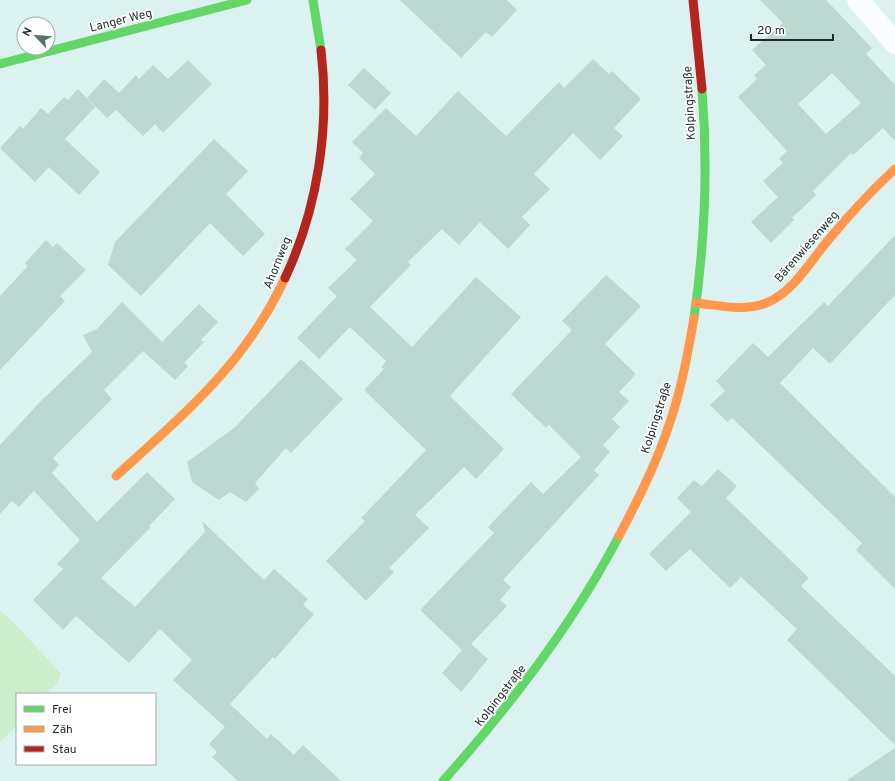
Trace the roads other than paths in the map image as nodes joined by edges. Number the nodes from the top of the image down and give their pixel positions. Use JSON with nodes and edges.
{"nodes":[{"id":1,"x":247,"y":0,"type":"edge"},
{"id":2,"x":313,"y":0,"type":"edge"},
{"id":3,"x":693,"y":0,"type":"edge"},
{"id":4,"x":858,"y":0,"type":"edge"},
{"id":5,"x":895,"y":43,"type":"edge"},
{"id":6,"x":0,"y":64,"type":"edge"},
{"id":7,"x":895,"y":169,"type":"edge"},
{"id":8,"x":696,"y":303,"type":"junction"},
{"id":9,"x":116,"y":476,"type":"dead end"},
{"id":10,"x":444,"y":781,"type":"edge"}],
"edges":[{"from":1,"to":6,"type":"street","name":"Langer Weg"},
{"from":2,"to":9,"type":"street","name":"Ahornweg"},
{"from":3,"to":8,"type":"street","name":"Kolpingstraße"},
{"from":4,"to":5,"type":"street"},
{"from":7,"to":8,"type":"street","name":"Bärenwiesenweg"},
{"from":8,"to":10,"type":"street","name":"Kolpingstraße"}]}
